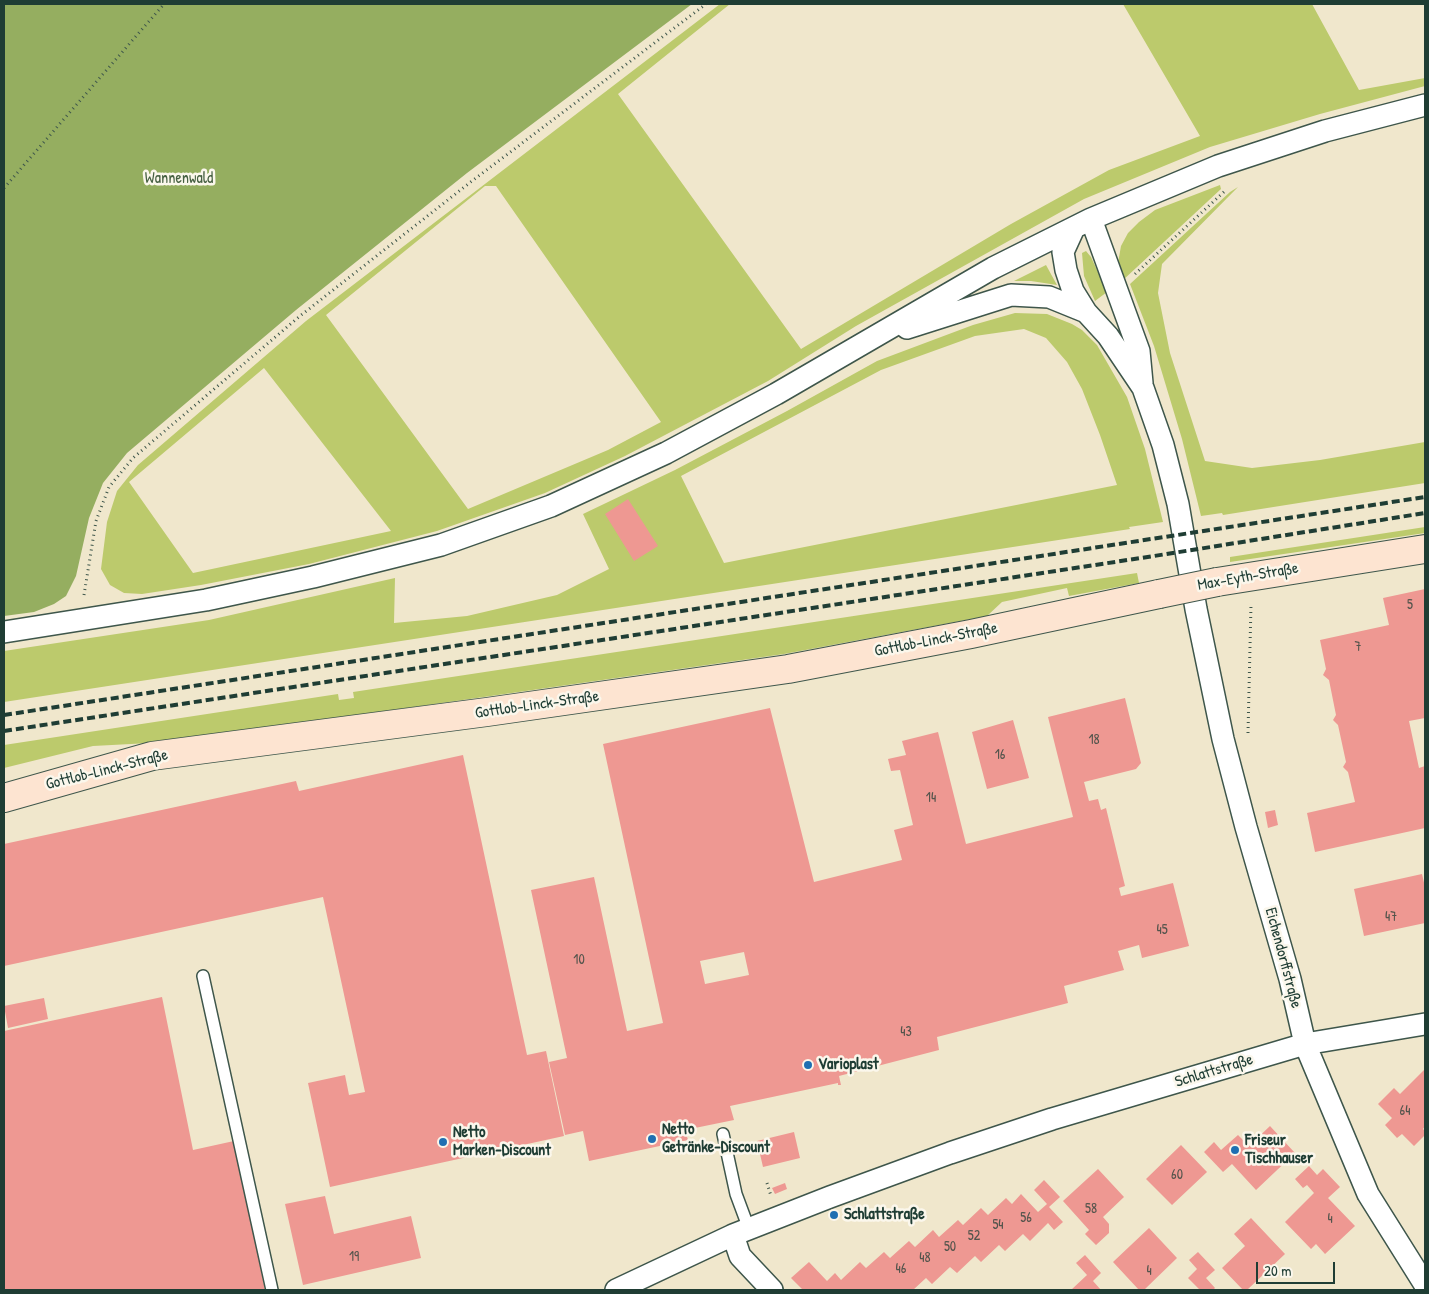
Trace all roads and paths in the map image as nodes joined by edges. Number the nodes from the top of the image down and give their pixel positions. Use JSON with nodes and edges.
{"nodes":[{"id":1,"x":164,"y":4,"type":"edge"},
{"id":2,"x":706,"y":4,"type":"edge"},
{"id":3,"x":1425,"y":105,"type":"edge"},
{"id":4,"x":1218,"y":166,"type":"junction"},
{"id":5,"x":4,"y":188,"type":"edge"},
{"id":6,"x":1083,"y":224,"type":"junction"},
{"id":7,"x":1116,"y":291,"type":"junction"},
{"id":8,"x":1086,"y":312,"type":"junction"},
{"id":9,"x":866,"y":342,"type":"junction"},
{"id":10,"x":1143,"y":388,"type":"junction"},
{"id":11,"x":1425,"y":549,"type":"edge"},
{"id":12,"x":1252,"y":576,"type":"junction"},
{"id":13,"x":1071,"y":611,"type":"joint"},
{"id":14,"x":80,"y":620,"type":"junction"},
{"id":15,"x":4,"y":632,"type":"edge"},
{"id":16,"x":1248,"y":740,"type":"dead end"},
{"id":17,"x":4,"y":798,"type":"edge"},
{"id":18,"x":203,"y":976,"type":"dead end"},
{"id":19,"x":1425,"y":1024,"type":"edge"},
{"id":20,"x":1305,"y":1044,"type":"junction"},
{"id":21,"x":724,"y":1134,"type":"dead end"},
{"id":22,"x":741,"y":1232,"type":"junction"},
{"id":23,"x":1425,"y":1286,"type":"edge"},
{"id":24,"x":272,"y":1290,"type":"edge"},
{"id":25,"x":616,"y":1290,"type":"edge"},
{"id":26,"x":772,"y":1290,"type":"edge"},
{"id":27,"x":1421,"y":1290,"type":"edge"}],
"edges":[{"from":1,"to":5,"type":"path"},
{"from":2,"to":14,"type":"path"},
{"from":3,"to":4,"type":"street"},
{"from":4,"to":6,"type":"street"},
{"from":4,"to":7,"type":"path"},
{"from":6,"to":7,"type":"street"},
{"from":6,"to":8,"type":"street"},
{"from":6,"to":9,"type":"street"},
{"from":7,"to":10,"type":"street"},
{"from":8,"to":9,"type":"street"},
{"from":8,"to":10,"type":"street"},
{"from":9,"to":14,"type":"street"},
{"from":10,"to":20,"type":"street","name":"Eichendorffstraße"},
{"from":11,"to":12,"type":"street","name":"Max-Eyth-Straße"},
{"from":12,"to":13,"type":"street","name":"Max-Eyth-Straße","bridge":true},
{"from":12,"to":16,"type":"path"},
{"from":13,"to":17,"type":"street","name":"Gottlob-Linck-Straße"},
{"from":14,"to":15,"type":"street"},
{"from":18,"to":24,"type":"lane"},
{"from":19,"to":20,"type":"street","name":"Schlattstraße"},
{"from":20,"to":22,"type":"street","name":"Schlattstraße"},
{"from":20,"to":23,"type":"street","name":"Eichendorffstraße"},
{"from":21,"to":22,"type":"lane"},
{"from":22,"to":25,"type":"street","name":"Schlattstraße"},
{"from":22,"to":26,"type":"street"},
{"from":23,"to":27,"type":"street"}]}
